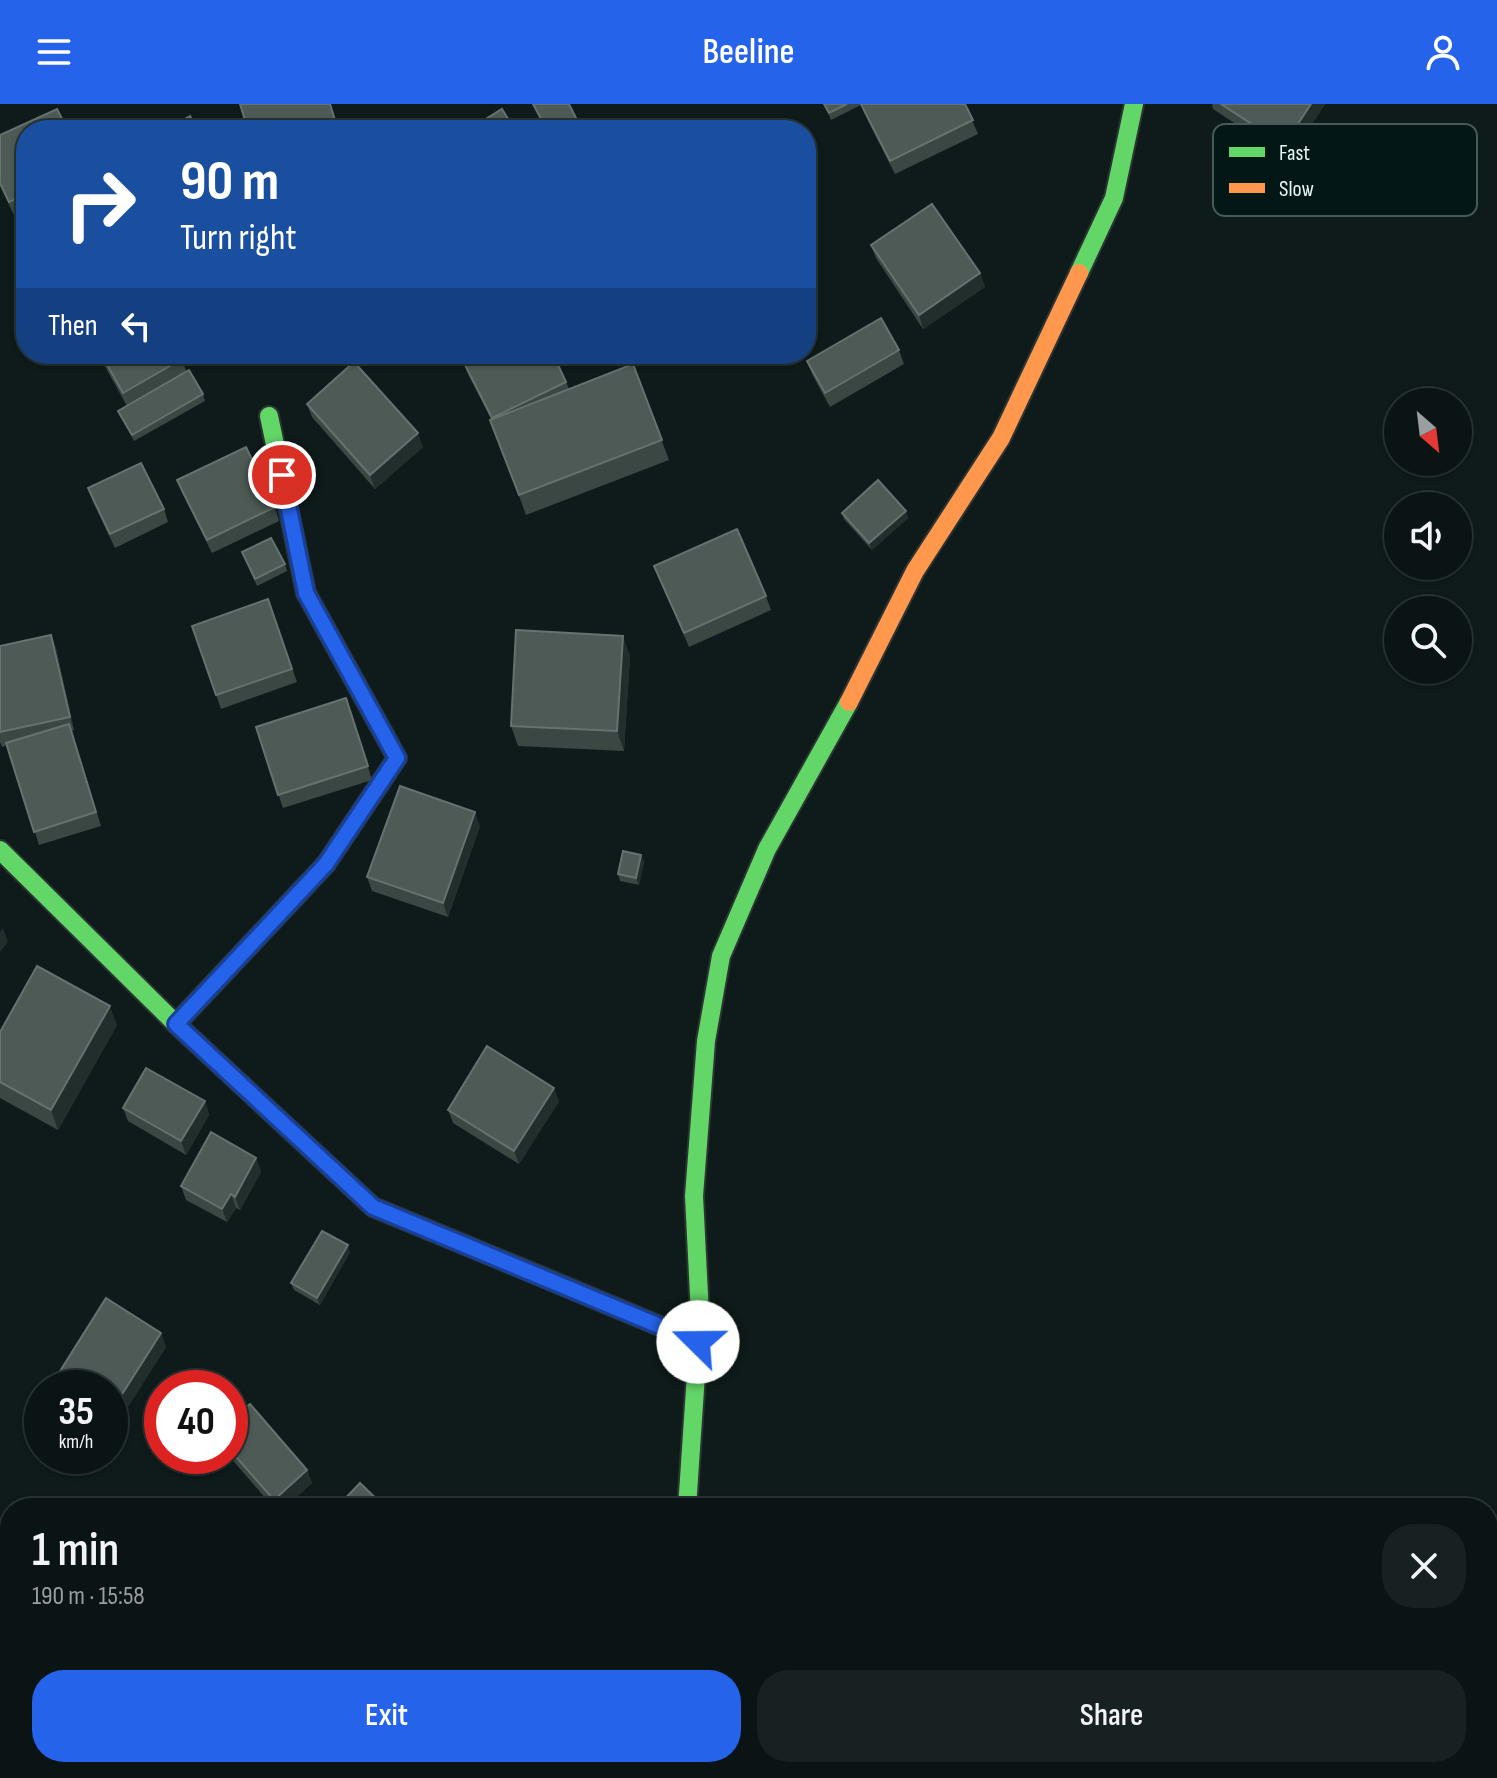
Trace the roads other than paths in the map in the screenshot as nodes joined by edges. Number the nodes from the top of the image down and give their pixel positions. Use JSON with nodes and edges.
{"nodes":[{"id":1,"x":1134,"y":104,"type":"edge"},
{"id":2,"x":269,"y":416,"type":"dead end"},
{"id":3,"x":0,"y":850,"type":"edge"},
{"id":4,"x":176,"y":1024,"type":"junction"},
{"id":5,"x":698,"y":1342,"type":"junction"},
{"id":6,"x":688,"y":1498,"type":"edge"}],
"edges":[{"from":1,"to":5,"type":"street"},
{"from":2,"to":4,"type":"street"},
{"from":3,"to":4,"type":"street"},
{"from":4,"to":5,"type":"street"},
{"from":5,"to":6,"type":"street"}]}
